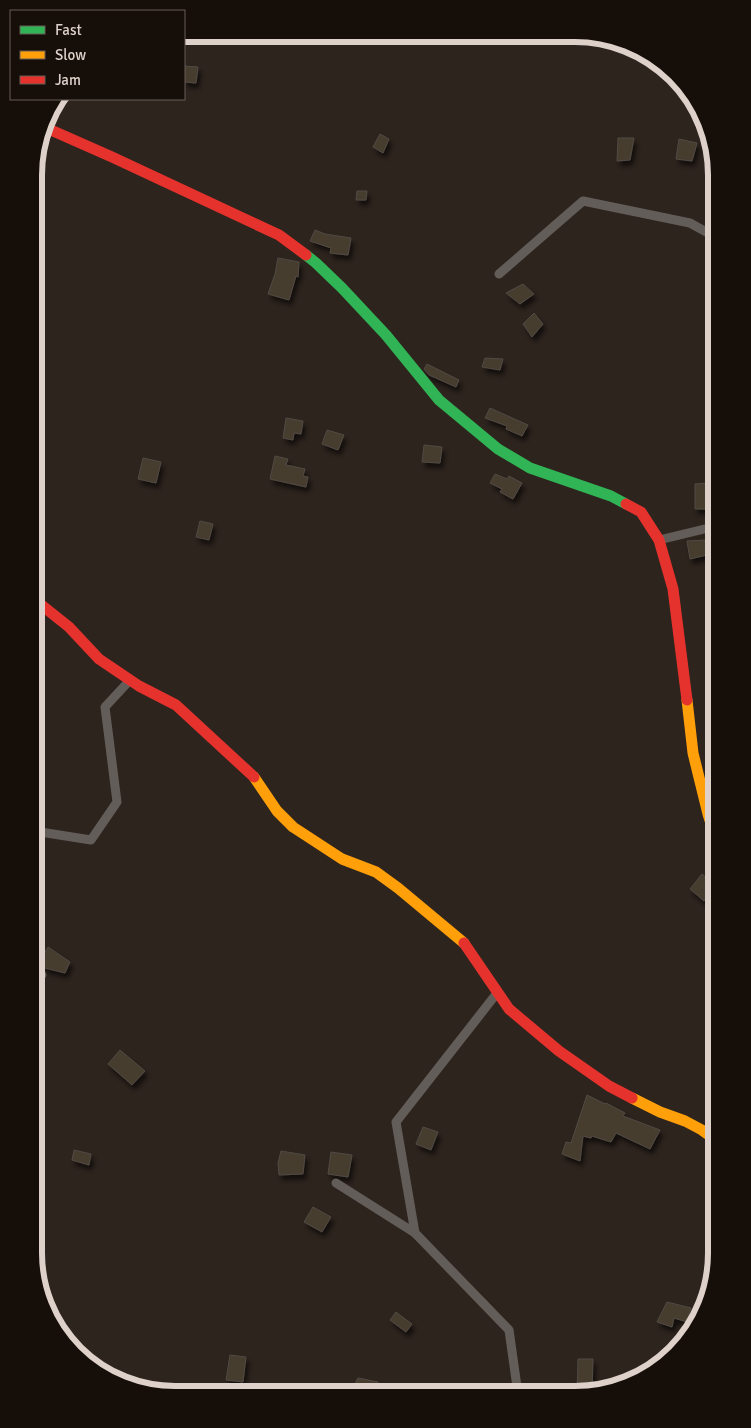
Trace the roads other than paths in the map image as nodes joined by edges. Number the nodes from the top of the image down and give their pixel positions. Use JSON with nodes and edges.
{"nodes":[{"id":1,"x":51,"y":130,"type":"edge"},
{"id":2,"x":708,"y":233,"type":"edge"},
{"id":3,"x":499,"y":274,"type":"dead end"},
{"id":4,"x":708,"y":528,"type":"edge"},
{"id":5,"x":659,"y":540,"type":"junction"},
{"id":6,"x":42,"y":605,"type":"edge"},
{"id":7,"x":130,"y":680,"type":"junction"},
{"id":8,"x":708,"y":814,"type":"edge"},
{"id":9,"x":42,"y":833,"type":"edge"},
{"id":10,"x":497,"y":993,"type":"junction"},
{"id":11,"x":708,"y":1134,"type":"edge"},
{"id":12,"x":336,"y":1183,"type":"dead end"},
{"id":13,"x":414,"y":1233,"type":"junction"},
{"id":14,"x":517,"y":1386,"type":"edge"}],
"edges":[{"from":1,"to":5,"type":"street"},
{"from":2,"to":3,"type":"street"},
{"from":4,"to":5,"type":"street"},
{"from":5,"to":8,"type":"street"},
{"from":6,"to":7,"type":"street"},
{"from":7,"to":9,"type":"street"},
{"from":7,"to":10,"type":"street"},
{"from":10,"to":11,"type":"street"},
{"from":10,"to":13,"type":"street"},
{"from":12,"to":13,"type":"street"},
{"from":13,"to":14,"type":"street"}]}
